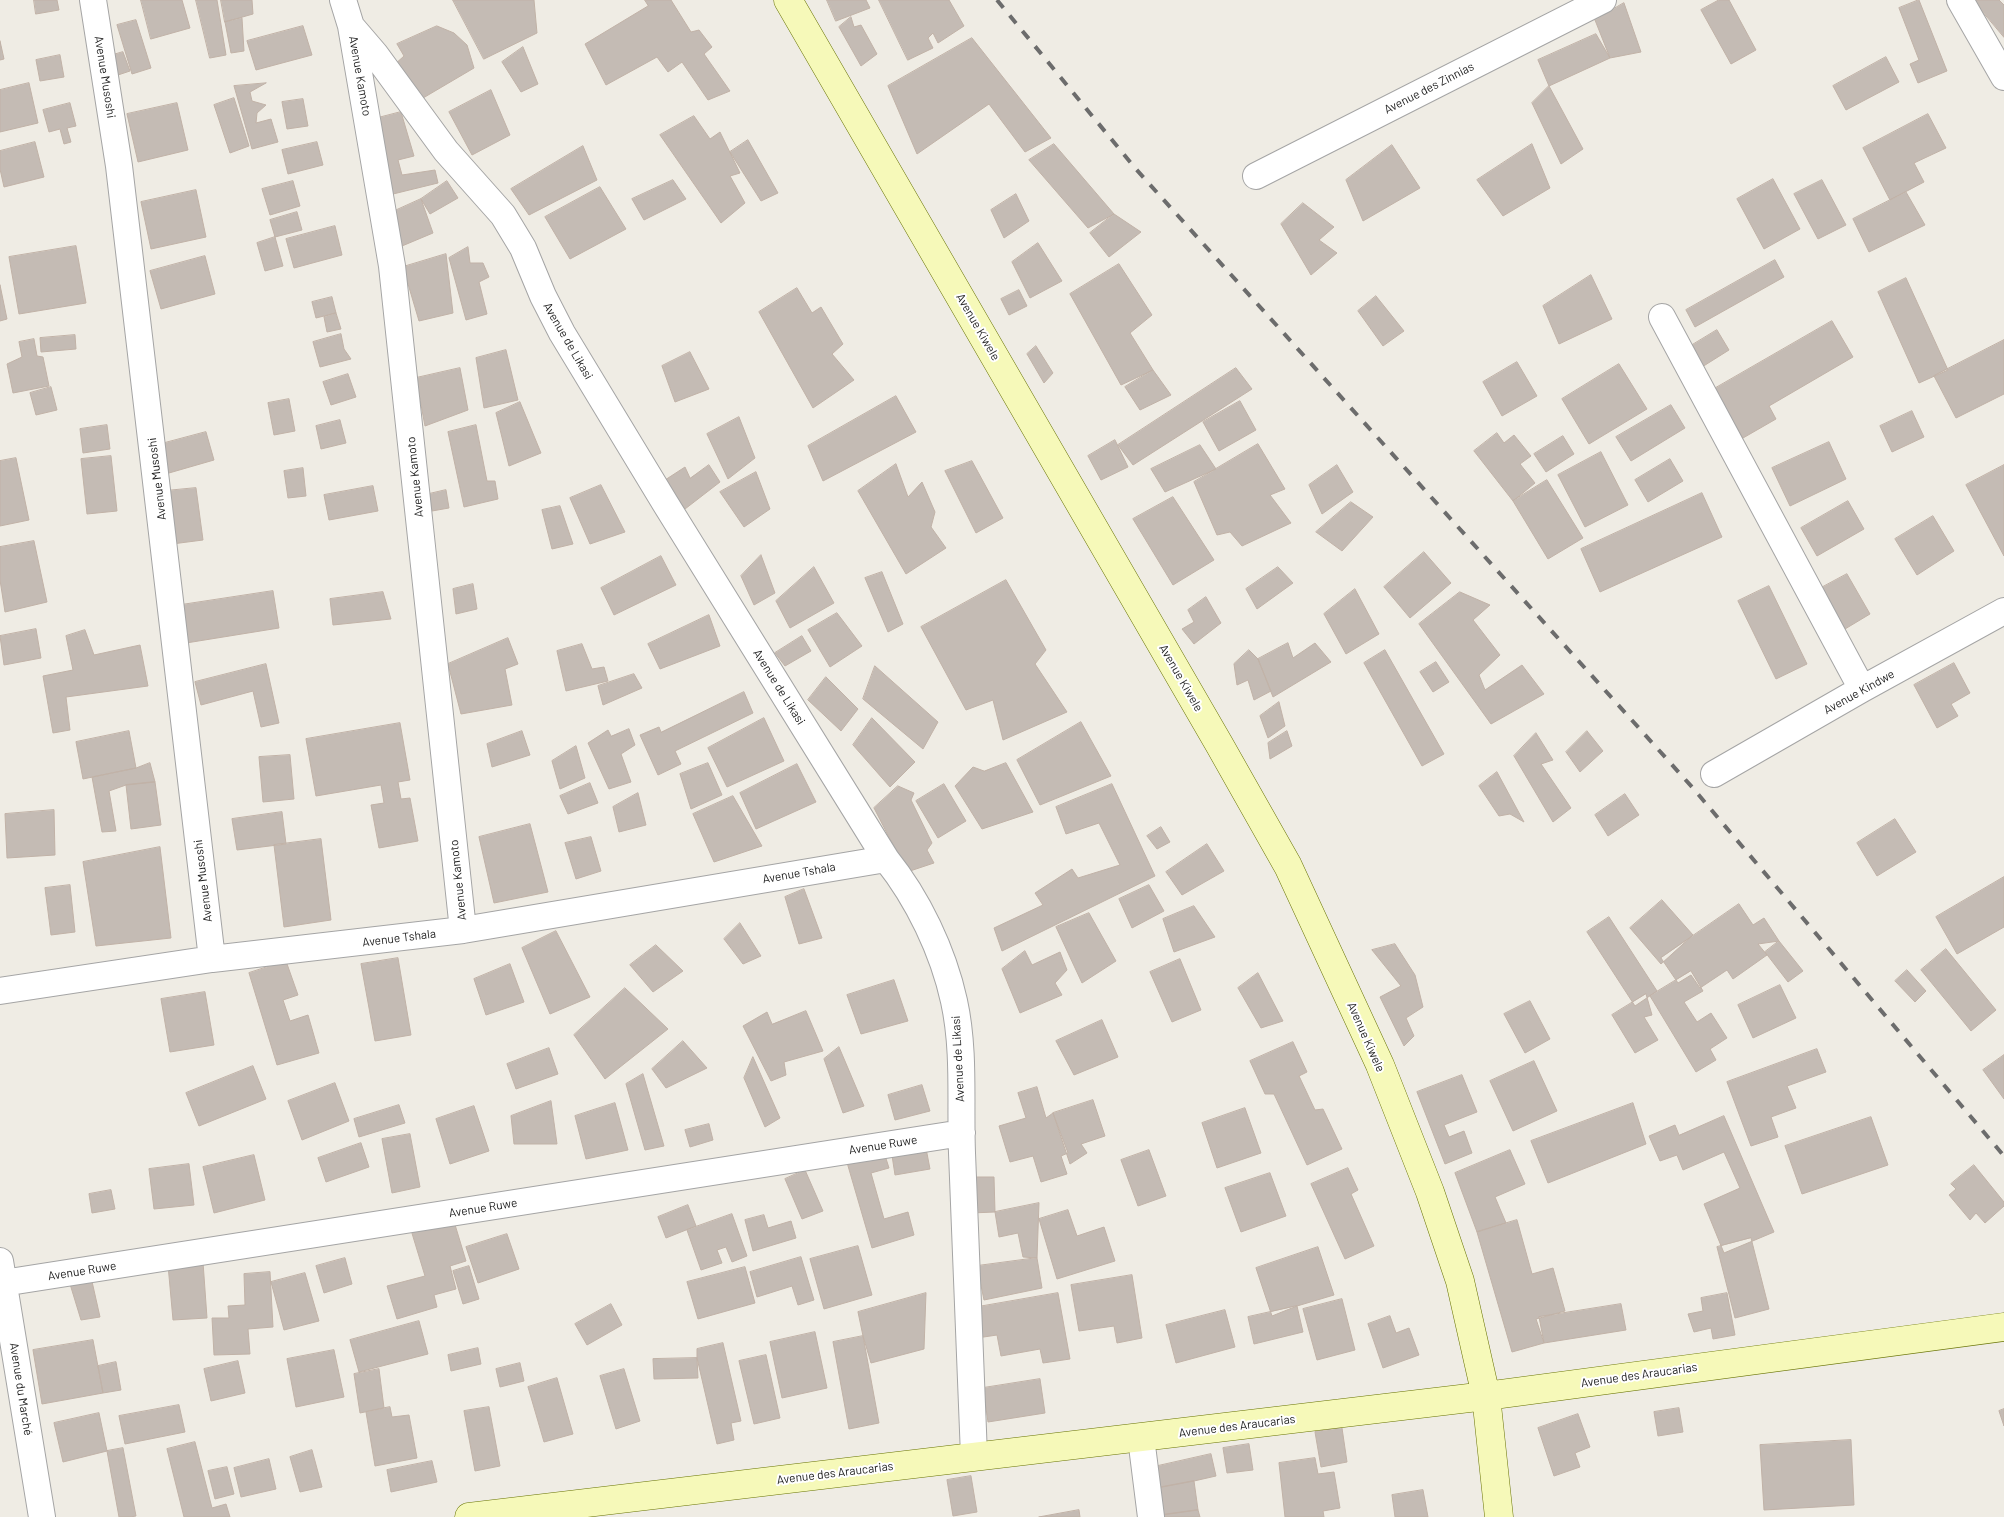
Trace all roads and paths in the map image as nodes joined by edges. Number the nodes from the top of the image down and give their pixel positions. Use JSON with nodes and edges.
{"nodes":[{"id":1,"x":93,"y":0,"type":"edge"},
{"id":2,"x":343,"y":0,"type":"edge"},
{"id":3,"x":788,"y":0,"type":"edge"},
{"id":4,"x":1602,"y":0,"type":"edge"},
{"id":5,"x":1960,"y":0,"type":"edge"},
{"id":6,"x":351,"y":26,"type":"junction"},
{"id":7,"x":2004,"y":77,"type":"edge"},
{"id":8,"x":1256,"y":176,"type":"dead end"},
{"id":9,"x":1662,"y":317,"type":"dead end"},
{"id":10,"x":2004,"y":611,"type":"edge"},
{"id":11,"x":1862,"y":689,"type":"junction"},
{"id":12,"x":1714,"y":774,"type":"dead end"},
{"id":13,"x":886,"y":859,"type":"junction"},
{"id":14,"x":463,"y":930,"type":"junction"},
{"id":15,"x":212,"y":959,"type":"junction"},
{"id":16,"x":0,"y":991,"type":"edge"},
{"id":17,"x":962,"y":1133,"type":"junction"},
{"id":18,"x":2,"y":1272,"type":"edge"},
{"id":19,"x":2004,"y":1326,"type":"edge"},
{"id":20,"x":1486,"y":1396,"type":"junction"},
{"id":21,"x":1141,"y":1438,"type":"junction"},
{"id":22,"x":974,"y":1456,"type":"junction"},
{"id":23,"x":606,"y":1509,"type":"edge"},
{"id":24,"x":42,"y":1517,"type":"edge"},
{"id":25,"x":469,"y":1517,"type":"edge"},
{"id":26,"x":1151,"y":1517,"type":"edge"},
{"id":27,"x":1499,"y":1517,"type":"edge"}],
"edges":[{"from":1,"to":15,"type":"street","name":"Avenue Musoshi"},
{"from":2,"to":6,"type":"street","name":"Avenue de Likasi"},
{"from":3,"to":20,"type":"street","name":"Avenue Kiwele"},
{"from":4,"to":8,"type":"street","name":"Avenue des Zinnias"},
{"from":5,"to":7,"type":"street"},
{"from":6,"to":13,"type":"street","name":"Avenue de Likasi"},
{"from":6,"to":14,"type":"street","name":"Avenue Kamoto"},
{"from":9,"to":11,"type":"street"},
{"from":10,"to":11,"type":"street","name":"Avenue Kindwe"},
{"from":11,"to":12,"type":"street","name":"Avenue Kindwe"},
{"from":13,"to":14,"type":"street","name":"Avenue Tshala"},
{"from":13,"to":17,"type":"street","name":"Avenue de Likasi"},
{"from":14,"to":15,"type":"street","name":"Avenue Tshala"},
{"from":15,"to":16,"type":"street","name":"Avenue Tshala"},
{"from":17,"to":18,"type":"street","name":"Avenue Ruwe"},
{"from":17,"to":22,"type":"street","name":"Avenue de Likasi"},
{"from":18,"to":24,"type":"street","name":"Avenue du Marché"},
{"from":19,"to":20,"type":"street","name":"Avenue des Araucarias"},
{"from":20,"to":21,"type":"street","name":"Avenue des Araucarias"},
{"from":20,"to":27,"type":"street","name":"Avenue Kiwele"},
{"from":21,"to":22,"type":"street","name":"Avenue des Araucarias"},
{"from":21,"to":26,"type":"street"},
{"from":22,"to":23,"type":"street","name":"Avenue des Araucarias"},
{"from":23,"to":25,"type":"street","name":"Avenue des Araucarias"}]}
